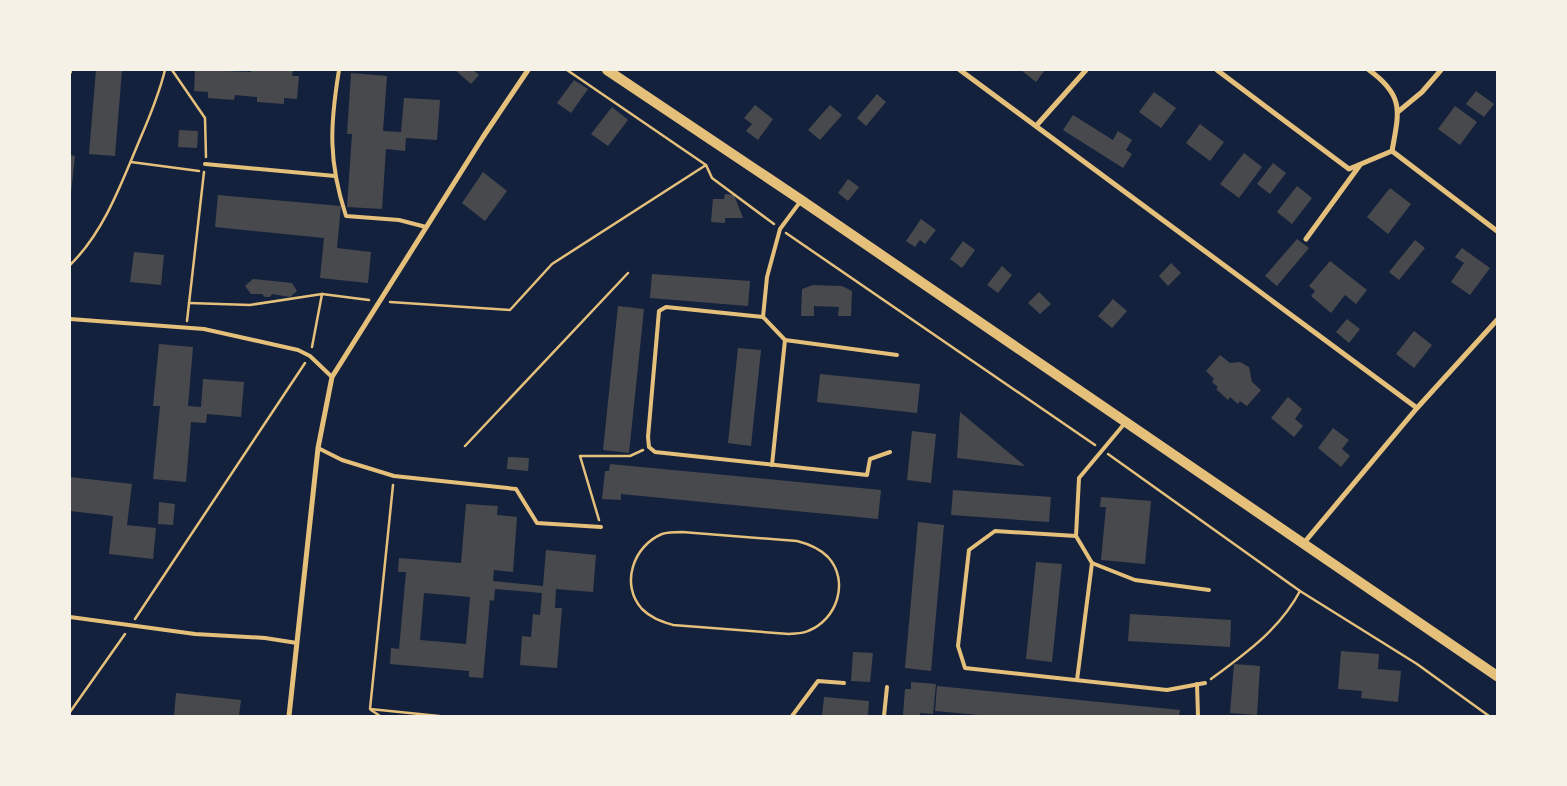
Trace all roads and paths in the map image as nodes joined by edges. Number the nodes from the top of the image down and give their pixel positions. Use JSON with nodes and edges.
{"nodes":[{"id":1,"x":165,"y":70,"type":"edge"},
{"id":2,"x":172,"y":70,"type":"edge"},
{"id":3,"x":339,"y":70,"type":"edge"},
{"id":4,"x":528,"y":70,"type":"edge"},
{"id":5,"x":567,"y":70,"type":"edge"},
{"id":6,"x":607,"y":70,"type":"edge"},
{"id":7,"x":960,"y":70,"type":"edge"},
{"id":8,"x":1086,"y":70,"type":"edge"},
{"id":9,"x":1216,"y":70,"type":"edge"},
{"id":10,"x":1369,"y":70,"type":"edge"},
{"id":11,"x":1440,"y":70,"type":"edge"},
{"id":12,"x":619,"y":73,"type":"edge"},
{"id":13,"x":1399,"y":111,"type":"junction"},
{"id":14,"x":1036,"y":126,"type":"junction"},
{"id":15,"x":1392,"y":152,"type":"junction"},
{"id":16,"x":130,"y":162,"type":"junction"},
{"id":17,"x":205,"y":164,"type":"junction"},
{"id":18,"x":706,"y":165,"type":"junction"},
{"id":19,"x":1361,"y":165,"type":"junction"},
{"id":20,"x":204,"y":171,"type":"junction"},
{"id":21,"x":335,"y":176,"type":"junction"},
{"id":22,"x":801,"y":200,"type":"junction"},
{"id":23,"x":426,"y":227,"type":"junction"},
{"id":24,"x":780,"y":229,"type":"junction"},
{"id":25,"x":1497,"y":231,"type":"edge"},
{"id":26,"x":1306,"y":239,"type":"dead end"},
{"id":27,"x":70,"y":266,"type":"edge"},
{"id":28,"x":628,"y":273,"type":"dead end"},
{"id":29,"x":322,"y":294,"type":"junction"},
{"id":30,"x":380,"y":302,"type":"junction"},
{"id":31,"x":189,"y":303,"type":"junction"},
{"id":32,"x":763,"y":317,"type":"junction"},
{"id":33,"x":70,"y":319,"type":"edge"},
{"id":34,"x":1497,"y":320,"type":"edge"},
{"id":35,"x":186,"y":327,"type":"junction"},
{"id":36,"x":785,"y":340,"type":"junction"},
{"id":37,"x":897,"y":355,"type":"dead end"},
{"id":38,"x":310,"y":356,"type":"junction"},
{"id":39,"x":332,"y":377,"type":"junction"},
{"id":40,"x":1417,"y":408,"type":"junction"},
{"id":41,"x":1125,"y":423,"type":"junction"},
{"id":42,"x":465,"y":446,"type":"dead end"},
{"id":43,"x":649,"y":447,"type":"junction"},
{"id":44,"x":318,"y":448,"type":"junction"},
{"id":45,"x":1104,"y":451,"type":"junction"},
{"id":46,"x":890,"y":452,"type":"dead end"},
{"id":47,"x":772,"y":464,"type":"junction"},
{"id":48,"x":394,"y":476,"type":"junction"},
{"id":49,"x":601,"y":527,"type":"joint"},
{"id":50,"x":1076,"y":536,"type":"junction"},
{"id":51,"x":1303,"y":544,"type":"junction"},
{"id":52,"x":1092,"y":563,"type":"junction"},
{"id":53,"x":1209,"y":590,"type":"dead end"},
{"id":54,"x":1300,"y":591,"type":"junction"},
{"id":55,"x":70,"y":617,"type":"edge"},
{"id":56,"x":130,"y":625,"type":"junction"},
{"id":57,"x":789,"y":634,"type":"joint"},
{"id":58,"x":297,"y":643,"type":"junction"},
{"id":59,"x":1497,"y":676,"type":"edge"},
{"id":60,"x":1077,"y":680,"type":"junction"},
{"id":61,"x":844,"y":683,"type":"dead end"},
{"id":62,"x":1205,"y":683,"type":"joint"},
{"id":63,"x":1197,"y":684,"type":"junction"},
{"id":64,"x":886,"y":687,"type":"dead end"},
{"id":65,"x":370,"y":709,"type":"junction"},
{"id":66,"x":70,"y":712,"type":"edge"},
{"id":67,"x":289,"y":716,"type":"edge"},
{"id":68,"x":376,"y":716,"type":"edge"},
{"id":69,"x":380,"y":716,"type":"edge"},
{"id":70,"x":439,"y":716,"type":"edge"},
{"id":71,"x":792,"y":716,"type":"edge"},
{"id":72,"x":884,"y":716,"type":"edge"},
{"id":73,"x":1198,"y":716,"type":"edge"},
{"id":74,"x":1489,"y":716,"type":"edge"}],
"edges":[{"from":1,"to":16,"type":"path"},
{"from":2,"to":17,"type":"path"},
{"from":3,"to":21,"type":"lane"},
{"from":4,"to":23,"type":"street"},
{"from":5,"to":18,"type":"path"},
{"from":6,"to":12,"type":"main road"},
{"from":7,"to":14,"type":"street"},
{"from":8,"to":14,"type":"street"},
{"from":9,"to":19,"type":"street"},
{"from":10,"to":13,"type":"street"},
{"from":11,"to":13,"type":"street"},
{"from":12,"to":22,"type":"main road"},
{"from":13,"to":15,"type":"street"},
{"from":14,"to":40,"type":"street"},
{"from":15,"to":19,"type":"street"},
{"from":15,"to":25,"type":"street"},
{"from":16,"to":20,"type":"path"},
{"from":16,"to":27,"type":"path"},
{"from":17,"to":20,"type":"path"},
{"from":17,"to":21,"type":"lane"},
{"from":18,"to":24,"type":"path"},
{"from":18,"to":30,"type":"path"},
{"from":19,"to":26,"type":"street"},
{"from":20,"to":31,"type":"path"},
{"from":21,"to":23,"type":"lane"},
{"from":22,"to":24,"type":"lane"},
{"from":22,"to":41,"type":"main road"},
{"from":23,"to":30,"type":"street"},
{"from":24,"to":32,"type":"lane"},
{"from":24,"to":45,"type":"path"},
{"from":28,"to":42,"type":"path"},
{"from":29,"to":30,"type":"path"},
{"from":29,"to":31,"type":"path"},
{"from":29,"to":38,"type":"path"},
{"from":30,"to":39,"type":"street"},
{"from":31,"to":35,"type":"path"},
{"from":32,"to":36,"type":"lane"},
{"from":32,"to":43,"type":"lane"},
{"from":33,"to":35,"type":"lane"},
{"from":34,"to":40,"type":"street"},
{"from":35,"to":38,"type":"lane"},
{"from":36,"to":37,"type":"lane"},
{"from":36,"to":47,"type":"lane"},
{"from":38,"to":39,"type":"lane"},
{"from":38,"to":56,"type":"path"},
{"from":39,"to":44,"type":"street"},
{"from":40,"to":51,"type":"street"},
{"from":41,"to":45,"type":"lane"},
{"from":41,"to":51,"type":"main road"},
{"from":43,"to":47,"type":"lane"},
{"from":43,"to":49,"type":"path"},
{"from":44,"to":48,"type":"lane"},
{"from":44,"to":58,"type":"street"},
{"from":45,"to":50,"type":"lane"},
{"from":45,"to":54,"type":"path"},
{"from":46,"to":47,"type":"lane"},
{"from":48,"to":49,"type":"lane"},
{"from":48,"to":65,"type":"path"},
{"from":50,"to":52,"type":"lane"},
{"from":50,"to":60,"type":"lane"},
{"from":51,"to":59,"type":"main road"},
{"from":52,"to":53,"type":"lane"},
{"from":52,"to":60,"type":"lane"},
{"from":54,"to":62,"type":"path"},
{"from":54,"to":74,"type":"path"},
{"from":55,"to":56,"type":"lane"},
{"from":56,"to":58,"type":"lane"},
{"from":56,"to":66,"type":"path"},
{"from":57,"to":57,"type":"path"},
{"from":58,"to":67,"type":"street"},
{"from":60,"to":63,"type":"lane"},
{"from":61,"to":71,"type":"lane"},
{"from":62,"to":63,"type":"lane"},
{"from":63,"to":73,"type":"lane"},
{"from":64,"to":72,"type":"lane"},
{"from":65,"to":68,"type":"path"},
{"from":65,"to":69,"type":"path"},
{"from":65,"to":70,"type":"path"}]}
